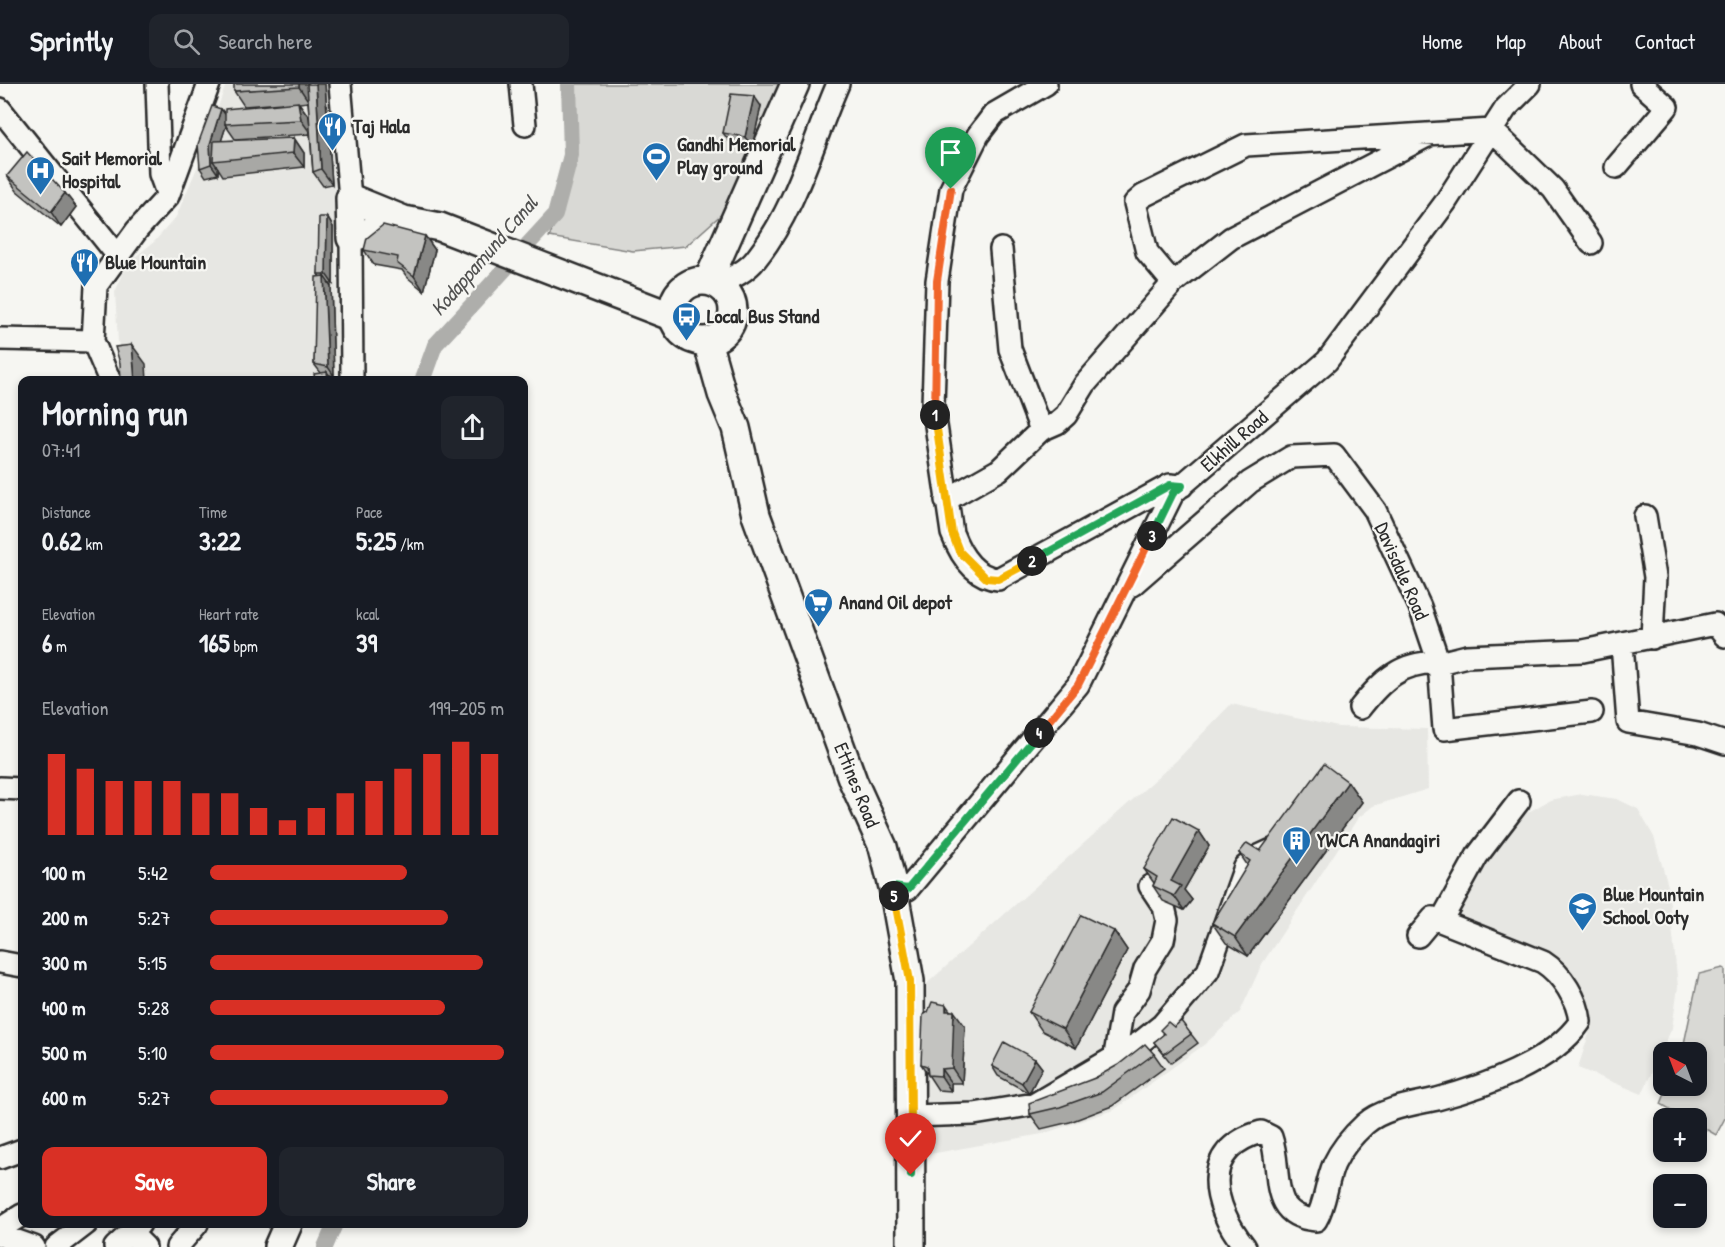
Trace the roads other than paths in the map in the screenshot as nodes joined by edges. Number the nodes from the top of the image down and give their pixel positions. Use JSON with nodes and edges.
{"nodes":[{"id":1,"x":157,"y":84,"type":"edge"},
{"id":2,"x":209,"y":84,"type":"edge"},
{"id":3,"x":340,"y":84,"type":"edge"},
{"id":4,"x":521,"y":84,"type":"edge"},
{"id":5,"x":795,"y":84,"type":"edge"},
{"id":6,"x":838,"y":84,"type":"edge"},
{"id":7,"x":1530,"y":84,"type":"edge"},
{"id":8,"x":1641,"y":84,"type":"edge"},
{"id":9,"x":1039,"y":86,"type":"edge"},
{"id":10,"x":0,"y":109,"type":"edge"},
{"id":11,"x":525,"y":125,"type":"dead end"},
{"id":12,"x":1492,"y":130,"type":"junction"},
{"id":13,"x":1431,"y":134,"type":"junction"},
{"id":14,"x":1616,"y":167,"type":"dead end"},
{"id":15,"x":168,"y":196,"type":"junction"},
{"id":16,"x":350,"y":198,"type":"junction"},
{"id":17,"x":404,"y":220,"type":"junction"},
{"id":18,"x":351,"y":238,"type":"junction"},
{"id":19,"x":1591,"y":243,"type":"dead end"},
{"id":20,"x":1001,"y":249,"type":"dead end"},
{"id":21,"x":118,"y":256,"type":"junction"},
{"id":22,"x":713,"y":282,"type":"junction"},
{"id":23,"x":1173,"y":283,"type":"junction"},
{"id":24,"x":673,"y":317,"type":"junction"},
{"id":25,"x":0,"y":339,"type":"edge"},
{"id":26,"x":93,"y":341,"type":"junction"},
{"id":27,"x":707,"y":341,"type":"junction"},
{"id":28,"x":108,"y":376,"type":"edge"},
{"id":29,"x":352,"y":376,"type":"edge"},
{"id":30,"x":1041,"y":430,"type":"junction"},
{"id":31,"x":1182,"y":486,"type":"junction"},
{"id":32,"x":946,"y":500,"type":"junction"},
{"id":33,"x":1645,"y":516,"type":"dead end"},
{"id":34,"x":1125,"y":592,"type":"junction"},
{"id":35,"x":1725,"y":636,"type":"edge"},
{"id":36,"x":1652,"y":638,"type":"junction"},
{"id":37,"x":1622,"y":644,"type":"junction"},
{"id":38,"x":1439,"y":663,"type":"junction"},
{"id":39,"x":1360,"y":708,"type":"dead end"},
{"id":40,"x":1592,"y":712,"type":"dead end"},
{"id":41,"x":1725,"y":743,"type":"edge"},
{"id":42,"x":0,"y":788,"type":"edge"},
{"id":43,"x":18,"y":789,"type":"edge"},
{"id":44,"x":1519,"y":801,"type":"dead end"},
{"id":45,"x":1150,"y":886,"type":"edge"},
{"id":46,"x":893,"y":887,"type":"junction"},
{"id":47,"x":1229,"y":920,"type":"edge"},
{"id":48,"x":1441,"y":921,"type":"junction"},
{"id":49,"x":1418,"y":936,"type":"dead end"},
{"id":50,"x":0,"y":962,"type":"edge"},
{"id":51,"x":18,"y":965,"type":"edge"},
{"id":52,"x":1115,"y":1055,"type":"junction"},
{"id":53,"x":911,"y":1116,"type":"junction"},
{"id":54,"x":18,"y":1151,"type":"edge"},
{"id":55,"x":0,"y":1158,"type":"edge"},
{"id":56,"x":18,"y":1218,"type":"edge"},
{"id":57,"x":81,"y":1228,"type":"edge"},
{"id":58,"x":194,"y":1228,"type":"edge"},
{"id":59,"x":286,"y":1228,"type":"edge"},
{"id":60,"x":0,"y":1230,"type":"edge"},
{"id":61,"x":139,"y":1234,"type":"edge"},
{"id":62,"x":0,"y":1235,"type":"edge"},
{"id":63,"x":34,"y":1247,"type":"edge"},
{"id":64,"x":56,"y":1247,"type":"edge"},
{"id":65,"x":114,"y":1247,"type":"edge"},
{"id":66,"x":177,"y":1247,"type":"edge"},
{"id":67,"x":278,"y":1247,"type":"edge"},
{"id":68,"x":911,"y":1247,"type":"edge"},
{"id":69,"x":1245,"y":1247,"type":"edge"}],
"edges":[{"from":1,"to":15,"type":"street"},
{"from":2,"to":15,"type":"street"},
{"from":3,"to":16,"type":"street"},
{"from":4,"to":11,"type":"street"},
{"from":5,"to":22,"type":"main road"},
{"from":6,"to":22,"type":"street"},
{"from":7,"to":12,"type":"street","name":"Elkhill Road"},
{"from":8,"to":14,"type":"street"},
{"from":9,"to":32,"type":"street"},
{"from":10,"to":21,"type":"street"},
{"from":12,"to":13,"type":"street"},
{"from":12,"to":19,"type":"street"},
{"from":12,"to":31,"type":"street","name":"Elkhill Road"},
{"from":13,"to":23,"type":"street"},
{"from":13,"to":23,"type":"street"},
{"from":15,"to":21,"type":"street"},
{"from":16,"to":17,"type":"main road"},
{"from":16,"to":18,"type":"main road"},
{"from":17,"to":18,"type":"main road"},
{"from":17,"to":24,"type":"main road"},
{"from":18,"to":29,"type":"street"},
{"from":20,"to":30,"type":"street"},
{"from":21,"to":26,"type":"street"},
{"from":22,"to":24,"type":"main road"},
{"from":22,"to":27,"type":"main road"},
{"from":23,"to":30,"type":"street"},
{"from":24,"to":27,"type":"main road"},
{"from":25,"to":26,"type":"street"},
{"from":26,"to":28,"type":"street"},
{"from":27,"to":46,"type":"main road","name":"Ettines Road"},
{"from":30,"to":32,"type":"street"},
{"from":31,"to":32,"type":"street"},
{"from":31,"to":34,"type":"street","name":"Elkhill Road"},
{"from":33,"to":36,"type":"street"},
{"from":34,"to":38,"type":"street","name":"Davisdale Road"},
{"from":34,"to":46,"type":"street","name":"Elkhill Road"},
{"from":35,"to":36,"type":"street"},
{"from":36,"to":37,"type":"street"},
{"from":37,"to":38,"type":"street"},
{"from":37,"to":41,"type":"street"},
{"from":38,"to":39,"type":"street"},
{"from":38,"to":40,"type":"street"},
{"from":42,"to":43,"type":"street"},
{"from":44,"to":48,"type":"street"},
{"from":45,"to":52,"type":"street"},
{"from":46,"to":53,"type":"main road","name":"Ettines Road"},
{"from":47,"to":52,"type":"street"},
{"from":48,"to":49,"type":"street"},
{"from":48,"to":69,"type":"street"},
{"from":50,"to":51,"type":"street"},
{"from":52,"to":53,"type":"street"},
{"from":53,"to":68,"type":"main road","name":"Ettines Road"},
{"from":54,"to":55,"type":"street"},
{"from":56,"to":60,"type":"street"},
{"from":57,"to":64,"type":"street"},
{"from":58,"to":66,"type":"street"},
{"from":59,"to":67,"type":"main road"},
{"from":61,"to":65,"type":"street"},
{"from":62,"to":63,"type":"street"}]}
